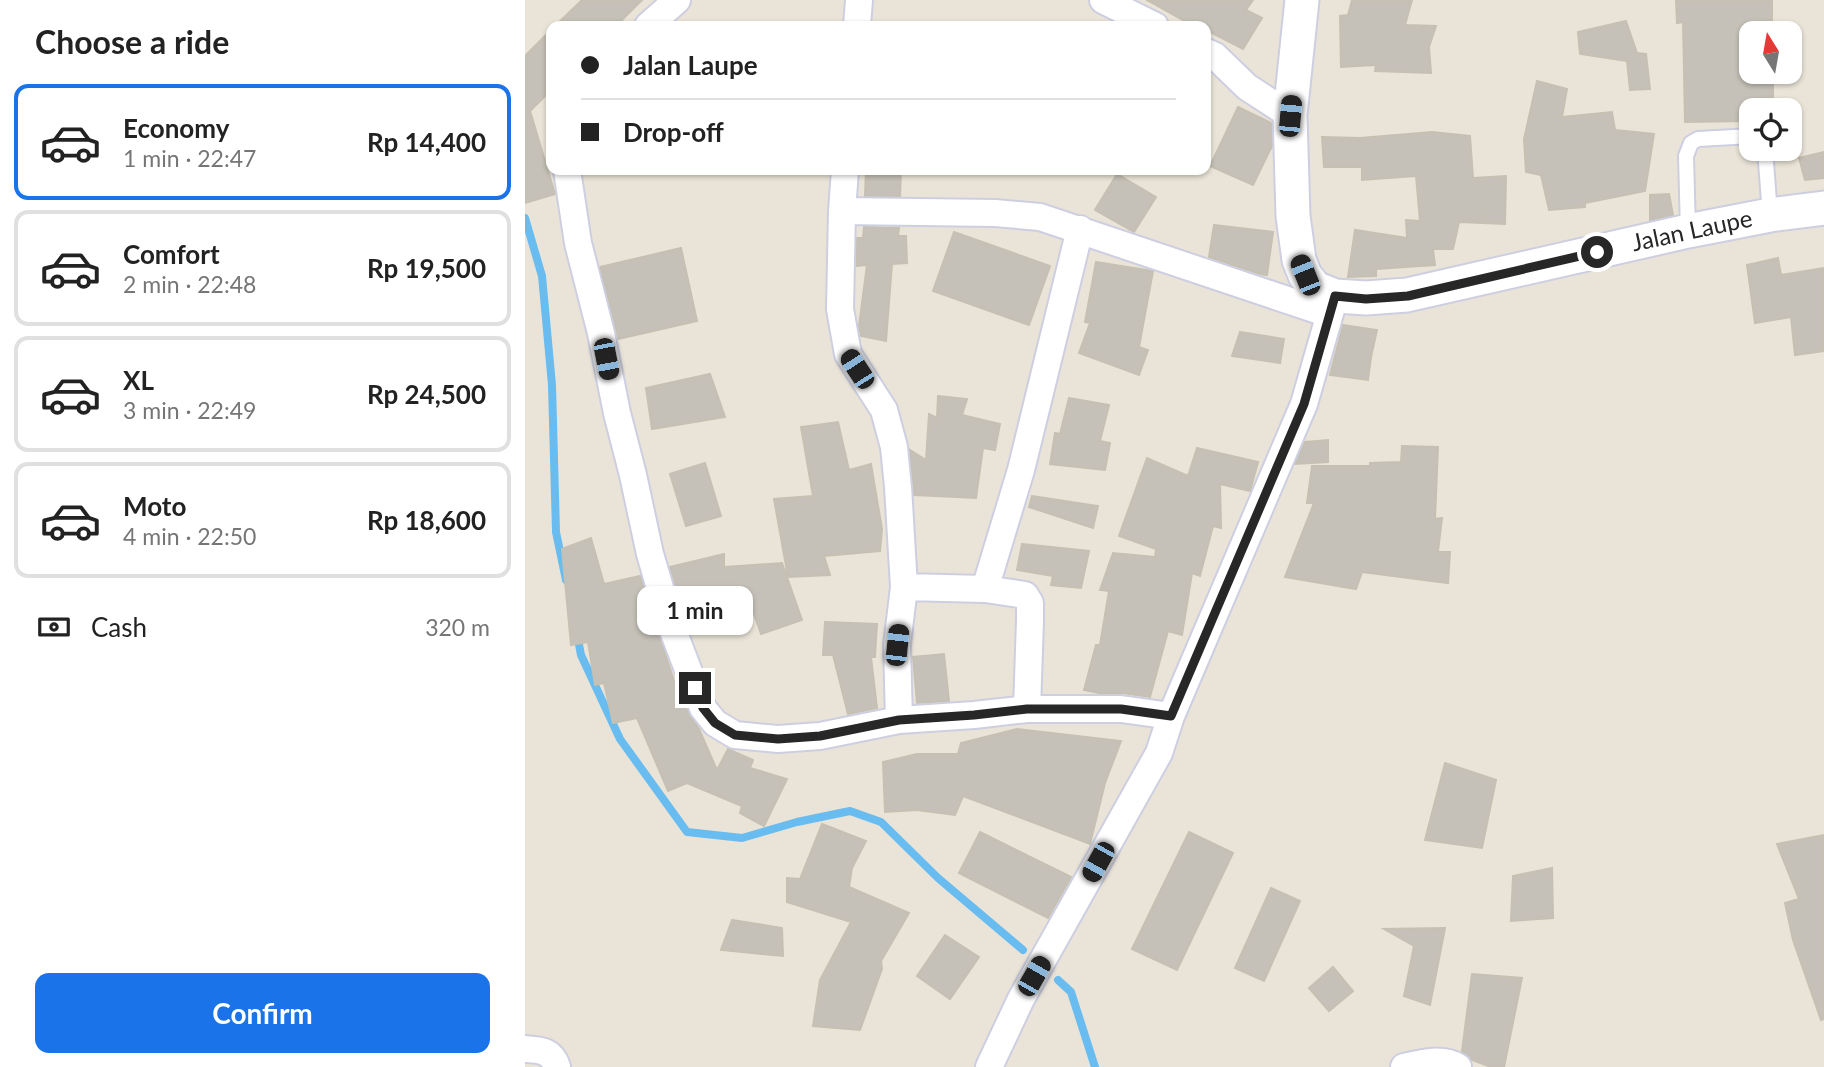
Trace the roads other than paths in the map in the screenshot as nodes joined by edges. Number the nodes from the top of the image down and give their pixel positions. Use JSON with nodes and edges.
{"nodes":[{"id":1,"x":677,"y":0,"type":"edge"},
{"id":2,"x":859,"y":0,"type":"edge"},
{"id":3,"x":1103,"y":0,"type":"edge"},
{"id":4,"x":1302,"y":0,"type":"edge"},
{"id":5,"x":653,"y":21,"type":"edge"},
{"id":6,"x":857,"y":21,"type":"edge"},
{"id":7,"x":1145,"y":21,"type":"edge"},
{"id":8,"x":1211,"y":54,"type":"edge"},
{"id":9,"x":1290,"y":116,"type":"junction"},
{"id":10,"x":1739,"y":137,"type":"edge"},
{"id":11,"x":1766,"y":161,"type":"edge"},
{"id":12,"x":568,"y":175,"type":"edge"},
{"id":13,"x":845,"y":175,"type":"edge"},
{"id":14,"x":1824,"y":208,"type":"edge"},
{"id":15,"x":842,"y":211,"type":"junction"},
{"id":16,"x":1770,"y":215,"type":"junction"},
{"id":17,"x":1080,"y":229,"type":"junction"},
{"id":18,"x":1688,"y":231,"type":"junction"},
{"id":19,"x":1332,"y":305,"type":"junction"},
{"id":20,"x":904,"y":587,"type":"junction"},
{"id":21,"x":985,"y":589,"type":"junction"},
{"id":22,"x":1027,"y":709,"type":"junction"},
{"id":23,"x":1171,"y":716,"type":"junction"},
{"id":24,"x":899,"y":720,"type":"junction"},
{"id":25,"x":525,"y":1049,"type":"edge"},
{"id":26,"x":557,"y":1067,"type":"edge"},
{"id":27,"x":989,"y":1067,"type":"edge"},
{"id":28,"x":1404,"y":1067,"type":"edge"},
{"id":29,"x":1458,"y":1067,"type":"edge"}],
"edges":[{"from":1,"to":5,"type":"street"},
{"from":2,"to":6,"type":"street"},
{"from":3,"to":7,"type":"street"},
{"from":4,"to":9,"type":"street","name":"Jalan Laupe"},
{"from":8,"to":9,"type":"street"},
{"from":9,"to":19,"type":"street","name":"Jalan Laupe"},
{"from":10,"to":18,"type":"lane"},
{"from":11,"to":16,"type":"lane"},
{"from":12,"to":24,"type":"street"},
{"from":13,"to":15,"type":"street"},
{"from":14,"to":16,"type":"street","name":"Jalan Laupe"},
{"from":15,"to":17,"type":"street"},
{"from":15,"to":20,"type":"street"},
{"from":16,"to":18,"type":"street","name":"Jalan Laupe"},
{"from":17,"to":19,"type":"street"},
{"from":17,"to":21,"type":"street"},
{"from":18,"to":19,"type":"street","name":"Jalan Laupe"},
{"from":19,"to":23,"type":"street"},
{"from":20,"to":21,"type":"street"},
{"from":20,"to":24,"type":"street"},
{"from":21,"to":22,"type":"street"},
{"from":22,"to":23,"type":"street"},
{"from":22,"to":24,"type":"street"},
{"from":23,"to":27,"type":"street"},
{"from":25,"to":26,"type":"street"},
{"from":28,"to":29,"type":"street"}]}
